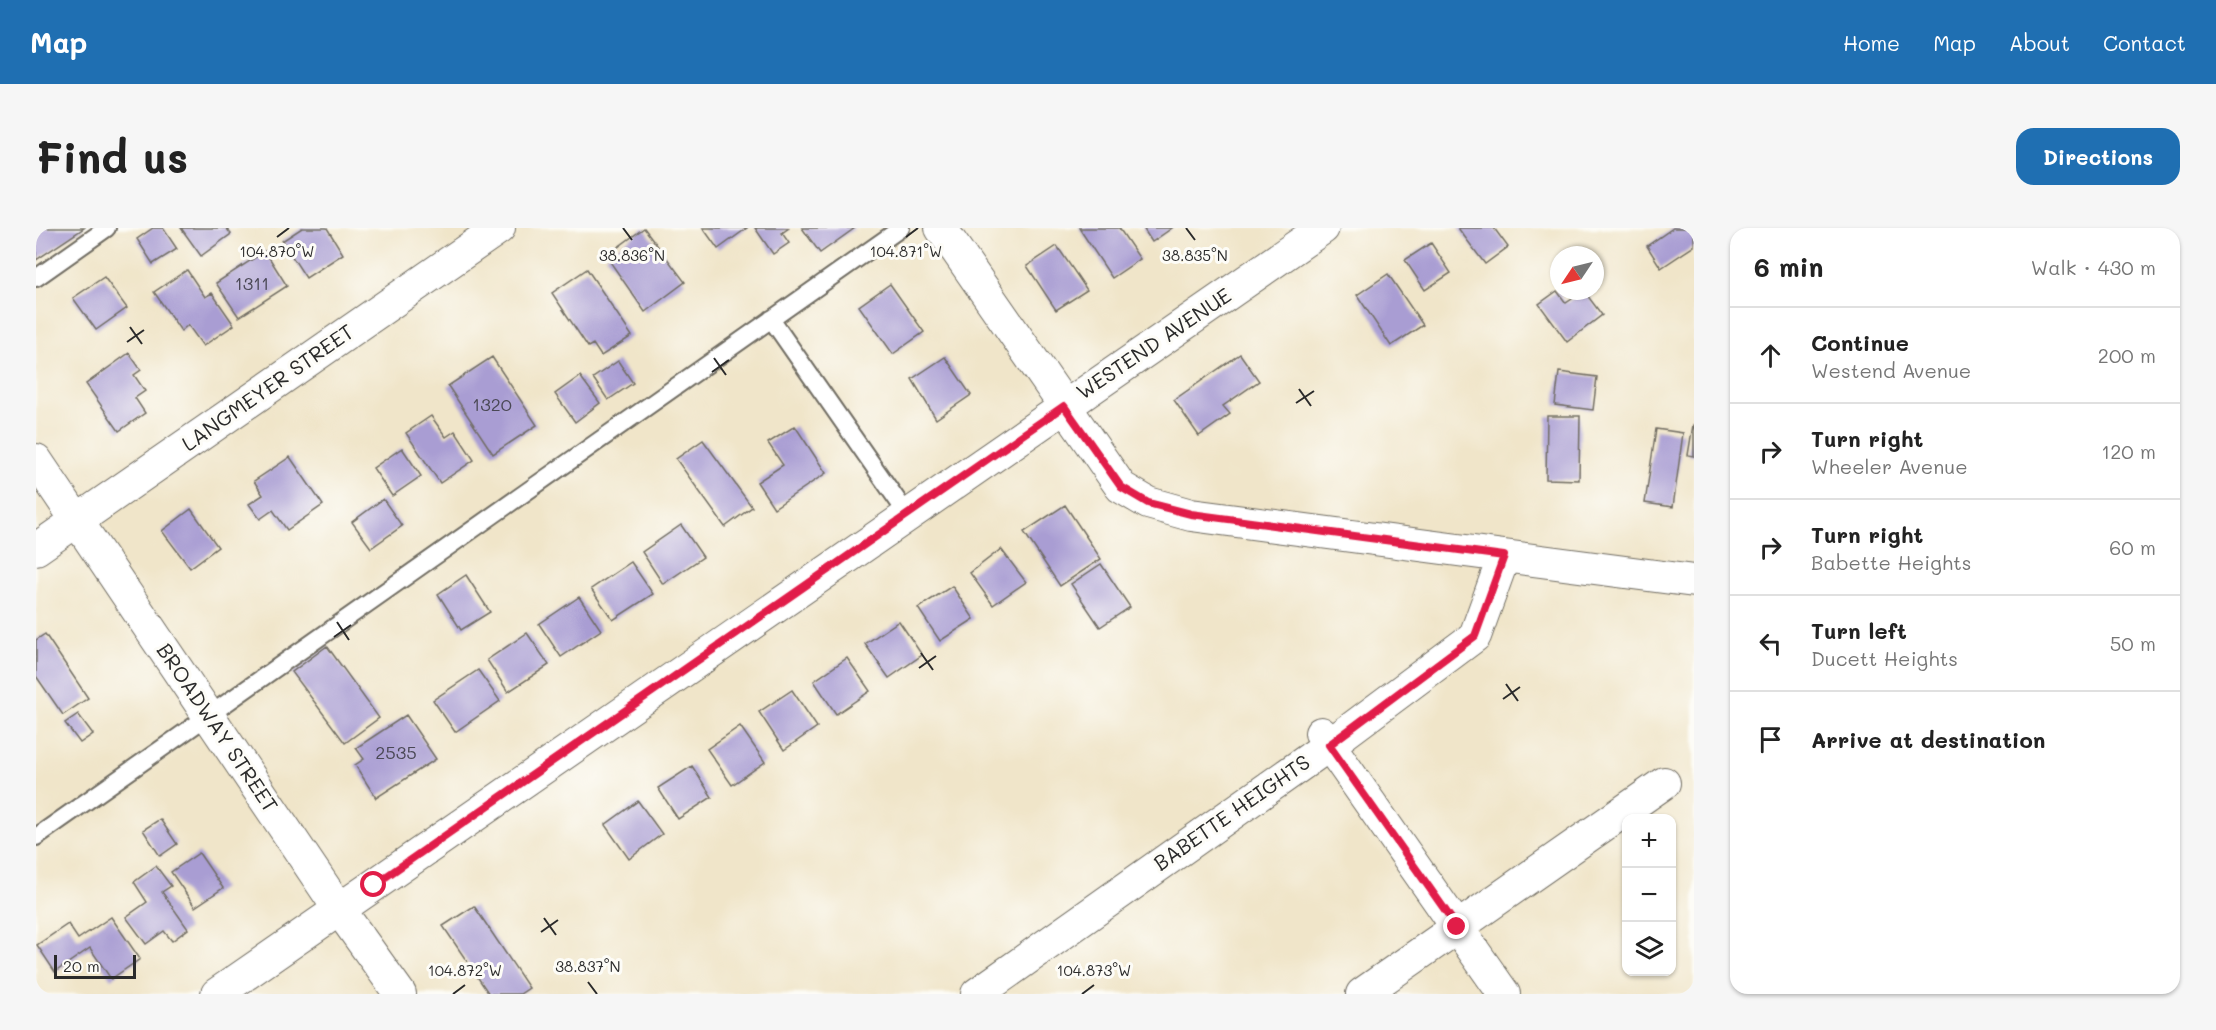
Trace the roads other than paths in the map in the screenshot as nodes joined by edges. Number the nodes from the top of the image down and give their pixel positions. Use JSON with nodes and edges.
{"nodes":[{"id":1,"x":107,"y":228,"type":"edge"},
{"id":2,"x":499,"y":228,"type":"edge"},
{"id":3,"x":901,"y":228,"type":"edge"},
{"id":4,"x":941,"y":228,"type":"edge"},
{"id":5,"x":1323,"y":228,"type":"edge"},
{"id":6,"x":36,"y":278,"type":"edge"},
{"id":7,"x":771,"y":319,"type":"junction"},
{"id":8,"x":1064,"y":406,"type":"junction"},
{"id":9,"x":36,"y":460,"type":"edge"},
{"id":10,"x":907,"y":514,"type":"junction"},
{"id":11,"x":78,"y":520,"type":"junction"},
{"id":12,"x":36,"y":549,"type":"edge"},
{"id":13,"x":1504,"y":556,"type":"junction"},
{"id":14,"x":1694,"y":581,"type":"edge"},
{"id":15,"x":207,"y":715,"type":"junction"},
{"id":16,"x":1325,"y":739,"type":"junction"},
{"id":17,"x":1664,"y":783,"type":"dead end"},
{"id":18,"x":36,"y":837,"type":"edge"},
{"id":19,"x":339,"y":909,"type":"junction"},
{"id":20,"x":1457,"y":927,"type":"junction"},
{"id":21,"x":217,"y":994,"type":"edge"},
{"id":22,"x":400,"y":994,"type":"edge"},
{"id":23,"x":976,"y":994,"type":"edge"},
{"id":24,"x":1362,"y":994,"type":"edge"},
{"id":25,"x":1504,"y":994,"type":"edge"}],
"edges":[{"from":1,"to":6,"type":"lane"},
{"from":2,"to":11,"type":"street","name":"LANGMEYER STREET"},
{"from":3,"to":7,"type":"lane"},
{"from":4,"to":8,"type":"street"},
{"from":5,"to":8,"type":"street","name":"WESTEND AVENUE"},
{"from":7,"to":10,"type":"lane"},
{"from":7,"to":15,"type":"lane"},
{"from":8,"to":10,"type":"street","name":"WESTEND AVENUE"},
{"from":8,"to":13,"type":"street"},
{"from":9,"to":11,"type":"street","name":"BROADWAY STREET"},
{"from":10,"to":19,"type":"street","name":"WESTEND AVENUE"},
{"from":11,"to":12,"type":"street","name":"LANGMEYER STREET"},
{"from":11,"to":15,"type":"street","name":"BROADWAY STREET"},
{"from":13,"to":14,"type":"street"},
{"from":13,"to":16,"type":"street","name":"BABETTE HEIGHTS"},
{"from":15,"to":18,"type":"lane"},
{"from":15,"to":19,"type":"street","name":"BROADWAY STREET"},
{"from":16,"to":20,"type":"street"},
{"from":16,"to":23,"type":"street","name":"BABETTE HEIGHTS"},
{"from":17,"to":20,"type":"street"},
{"from":19,"to":21,"type":"street","name":"WESTEND AVENUE"},
{"from":19,"to":22,"type":"street","name":"BROADWAY STREET"},
{"from":20,"to":24,"type":"street"},
{"from":20,"to":25,"type":"street"}]}
